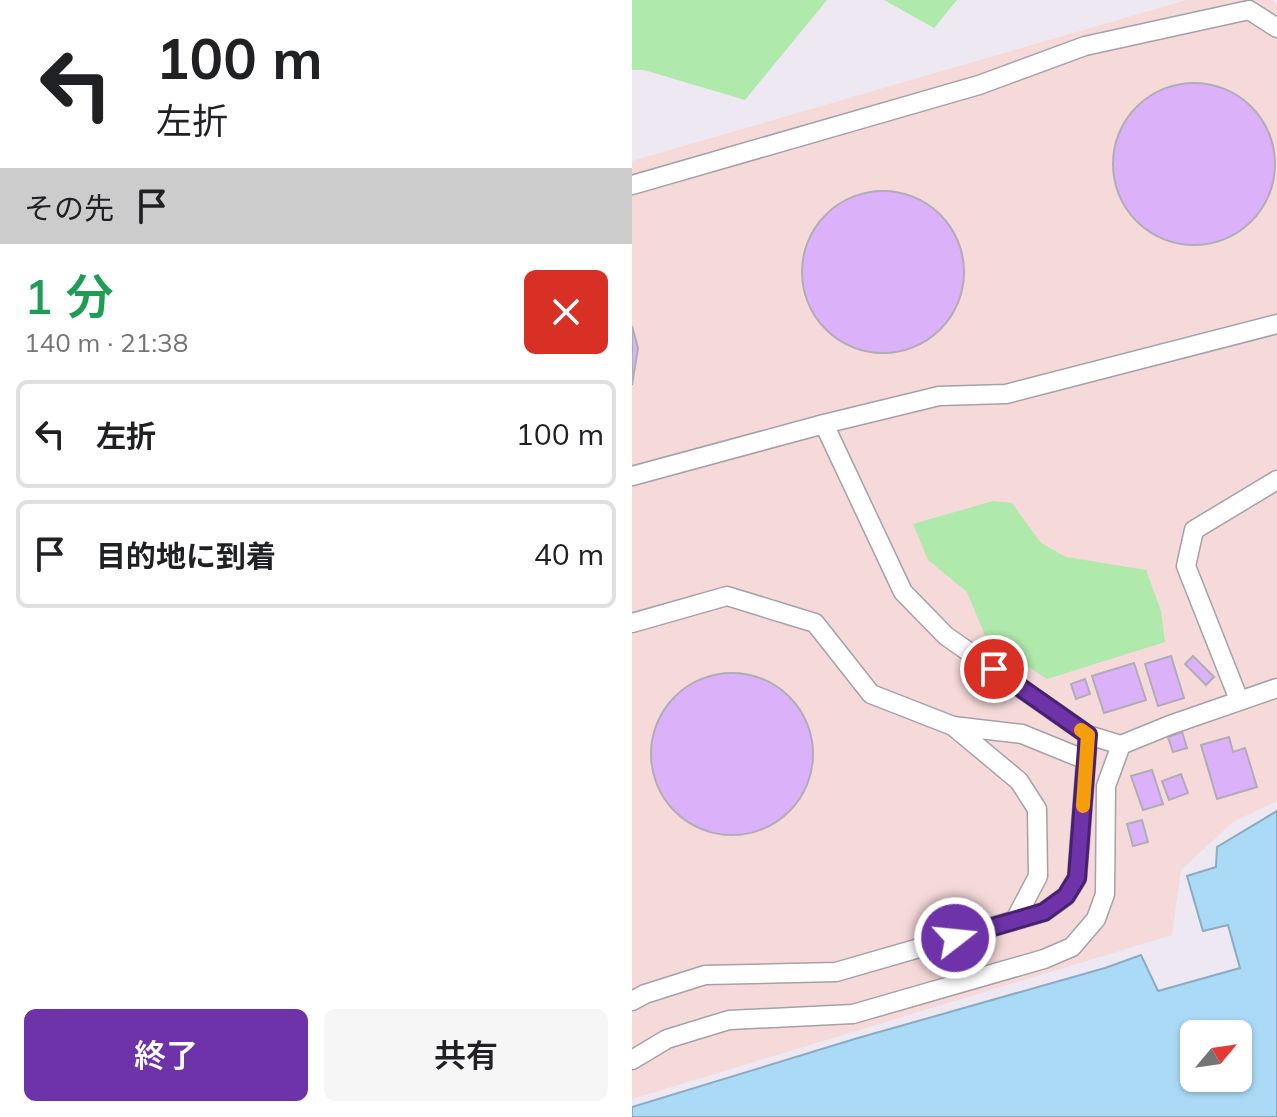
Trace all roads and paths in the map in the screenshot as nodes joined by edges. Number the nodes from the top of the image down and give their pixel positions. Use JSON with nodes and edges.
{"nodes":[{"id":1,"x":1277,"y":28,"type":"edge"},
{"id":2,"x":632,"y":185,"type":"edge"},
{"id":3,"x":1277,"y":324,"type":"edge"},
{"id":4,"x":824,"y":424,"type":"junction"},
{"id":5,"x":632,"y":476,"type":"edge"},
{"id":6,"x":1277,"y":480,"type":"edge"},
{"id":7,"x":632,"y":623,"type":"edge"},
{"id":8,"x":1277,"y":688,"type":"edge"},
{"id":9,"x":1239,"y":700,"type":"junction"},
{"id":10,"x":953,"y":726,"type":"junction"},
{"id":11,"x":1088,"y":735,"type":"junction"},
{"id":12,"x":1121,"y":745,"type":"junction"},
{"id":13,"x":1086,"y":760,"type":"junction"},
{"id":14,"x":1015,"y":920,"type":"junction"},
{"id":15,"x":632,"y":1001,"type":"edge"},
{"id":16,"x":632,"y":1060,"type":"edge"}],
"edges":[{"from":1,"to":2,"type":"street"},
{"from":3,"to":4,"type":"street"},
{"from":4,"to":5,"type":"street"},
{"from":4,"to":11,"type":"street"},
{"from":6,"to":9,"type":"street"},
{"from":7,"to":10,"type":"street"},
{"from":8,"to":9,"type":"street"},
{"from":9,"to":12,"type":"street"},
{"from":10,"to":13,"type":"street"},
{"from":10,"to":14,"type":"street"},
{"from":11,"to":12,"type":"street"},
{"from":11,"to":13,"type":"street"},
{"from":12,"to":16,"type":"street"},
{"from":13,"to":14,"type":"street"},
{"from":14,"to":15,"type":"street"}]}
